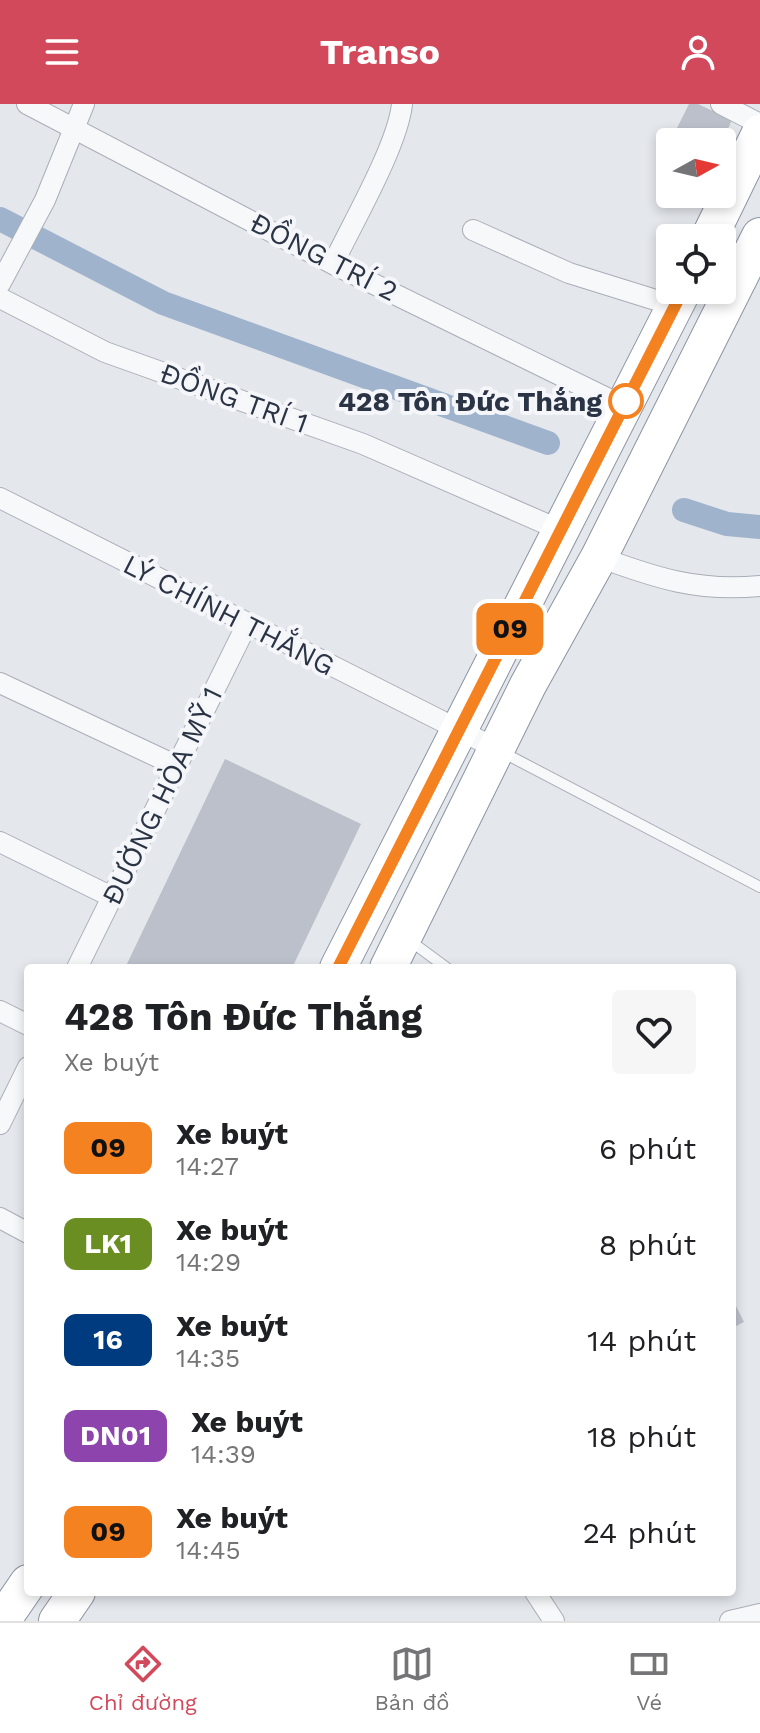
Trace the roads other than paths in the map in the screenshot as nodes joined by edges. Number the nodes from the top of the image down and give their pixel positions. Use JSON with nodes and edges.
{"nodes":[{"id":1,"x":27,"y":104,"type":"edge"},
{"id":2,"x":84,"y":104,"type":"edge"},
{"id":3,"x":402,"y":104,"type":"edge"},
{"id":4,"x":721,"y":104,"type":"edge"},
{"id":5,"x":760,"y":124,"type":"edge"},
{"id":6,"x":73,"y":126,"type":"junction"},
{"id":7,"x":760,"y":133,"type":"edge"},
{"id":8,"x":716,"y":224,"type":"edge"},
{"id":9,"x":473,"y":230,"type":"dead end"},
{"id":10,"x":760,"y":236,"type":"edge"},
{"id":11,"x":333,"y":264,"type":"junction"},
{"id":12,"x":2,"y":279,"type":"edge"},
{"id":13,"x":656,"y":293,"type":"edge"},
{"id":14,"x":0,"y":298,"type":"edge"},
{"id":15,"x":676,"y":304,"type":"edge"},
{"id":16,"x":623,"y":406,"type":"junction"},
{"id":17,"x":0,"y":498,"type":"edge"},
{"id":18,"x":560,"y":530,"type":"junction"},
{"id":19,"x":599,"y":557,"type":"junction"},
{"id":20,"x":760,"y":586,"type":"edge"},
{"id":21,"x":247,"y":624,"type":"junction"},
{"id":22,"x":0,"y":683,"type":"edge"},
{"id":23,"x":458,"y":731,"type":"junction"},
{"id":24,"x":497,"y":749,"type":"junction"},
{"id":25,"x":177,"y":766,"type":"junction"},
{"id":26,"x":0,"y":842,"type":"edge"},
{"id":27,"x":760,"y":887,"type":"edge"},
{"id":28,"x":112,"y":897,"type":"junction"},
{"id":29,"x":396,"y":952,"type":"edge"},
{"id":30,"x":79,"y":964,"type":"edge"},
{"id":31,"x":340,"y":964,"type":"edge"},
{"id":32,"x":434,"y":964,"type":"edge"},
{"id":33,"x":0,"y":1011,"type":"edge"},
{"id":34,"x":24,"y":1023,"type":"edge"},
{"id":35,"x":24,"y":1075,"type":"edge"},
{"id":36,"x":0,"y":1124,"type":"edge"},
{"id":37,"x":0,"y":1218,"type":"edge"},
{"id":38,"x":24,"y":1231,"type":"edge"},
{"id":39,"x":24,"y":1589,"type":"edge"},
{"id":40,"x":74,"y":1596,"type":"edge"},
{"id":41,"x":538,"y":1596,"type":"edge"},
{"id":42,"x":760,"y":1614,"type":"edge"},
{"id":43,"x":2,"y":1621,"type":"edge"},
{"id":44,"x":57,"y":1621,"type":"edge"},
{"id":45,"x":554,"y":1621,"type":"edge"},
{"id":46,"x":730,"y":1621,"type":"edge"}],
"edges":[{"from":1,"to":6,"type":"street","name":"ĐỒNG TRÍ 2"},
{"from":2,"to":6,"type":"street"},
{"from":3,"to":11,"type":"street"},
{"from":4,"to":5,"type":"street"},
{"from":6,"to":11,"type":"street","name":"ĐỒNG TRÍ 2"},
{"from":6,"to":12,"type":"street"},
{"from":7,"to":8,"type":"highway"},
{"from":9,"to":13,"type":"street"},
{"from":10,"to":19,"type":"highway"},
{"from":11,"to":16,"type":"street","name":"ĐỒNG TRÍ 2"},
{"from":14,"to":18,"type":"street","name":"ĐỒNG TRÍ 1"},
{"from":15,"to":16,"type":"highway"},
{"from":16,"to":18,"type":"highway"},
{"from":17,"to":21,"type":"street","name":"LÝ CHÍNH THẮNG"},
{"from":18,"to":23,"type":"highway"},
{"from":19,"to":20,"type":"street"},
{"from":19,"to":24,"type":"highway"},
{"from":21,"to":23,"type":"street","name":"LÝ CHÍNH THẮNG"},
{"from":21,"to":25,"type":"street","name":"ĐƯỜNG HÒA MỸ 1"},
{"from":22,"to":25,"type":"street"},
{"from":23,"to":24,"type":"street","name":"LÝ CHÍNH THẮNG"},
{"from":23,"to":31,"type":"highway"},
{"from":24,"to":27,"type":"lane"},
{"from":24,"to":29,"type":"highway"},
{"from":25,"to":28,"type":"street","name":"ĐƯỜNG HÒA MỸ 1"},
{"from":26,"to":28,"type":"street"},
{"from":28,"to":30,"type":"street","name":"ĐƯỜNG HÒA MỸ 1"},
{"from":29,"to":32,"type":"lane"},
{"from":33,"to":34,"type":"street"},
{"from":35,"to":36,"type":"street"},
{"from":37,"to":38,"type":"street"},
{"from":39,"to":43,"type":"highway"},
{"from":40,"to":44,"type":"highway"},
{"from":41,"to":45,"type":"street"},
{"from":42,"to":46,"type":"street"}]}
